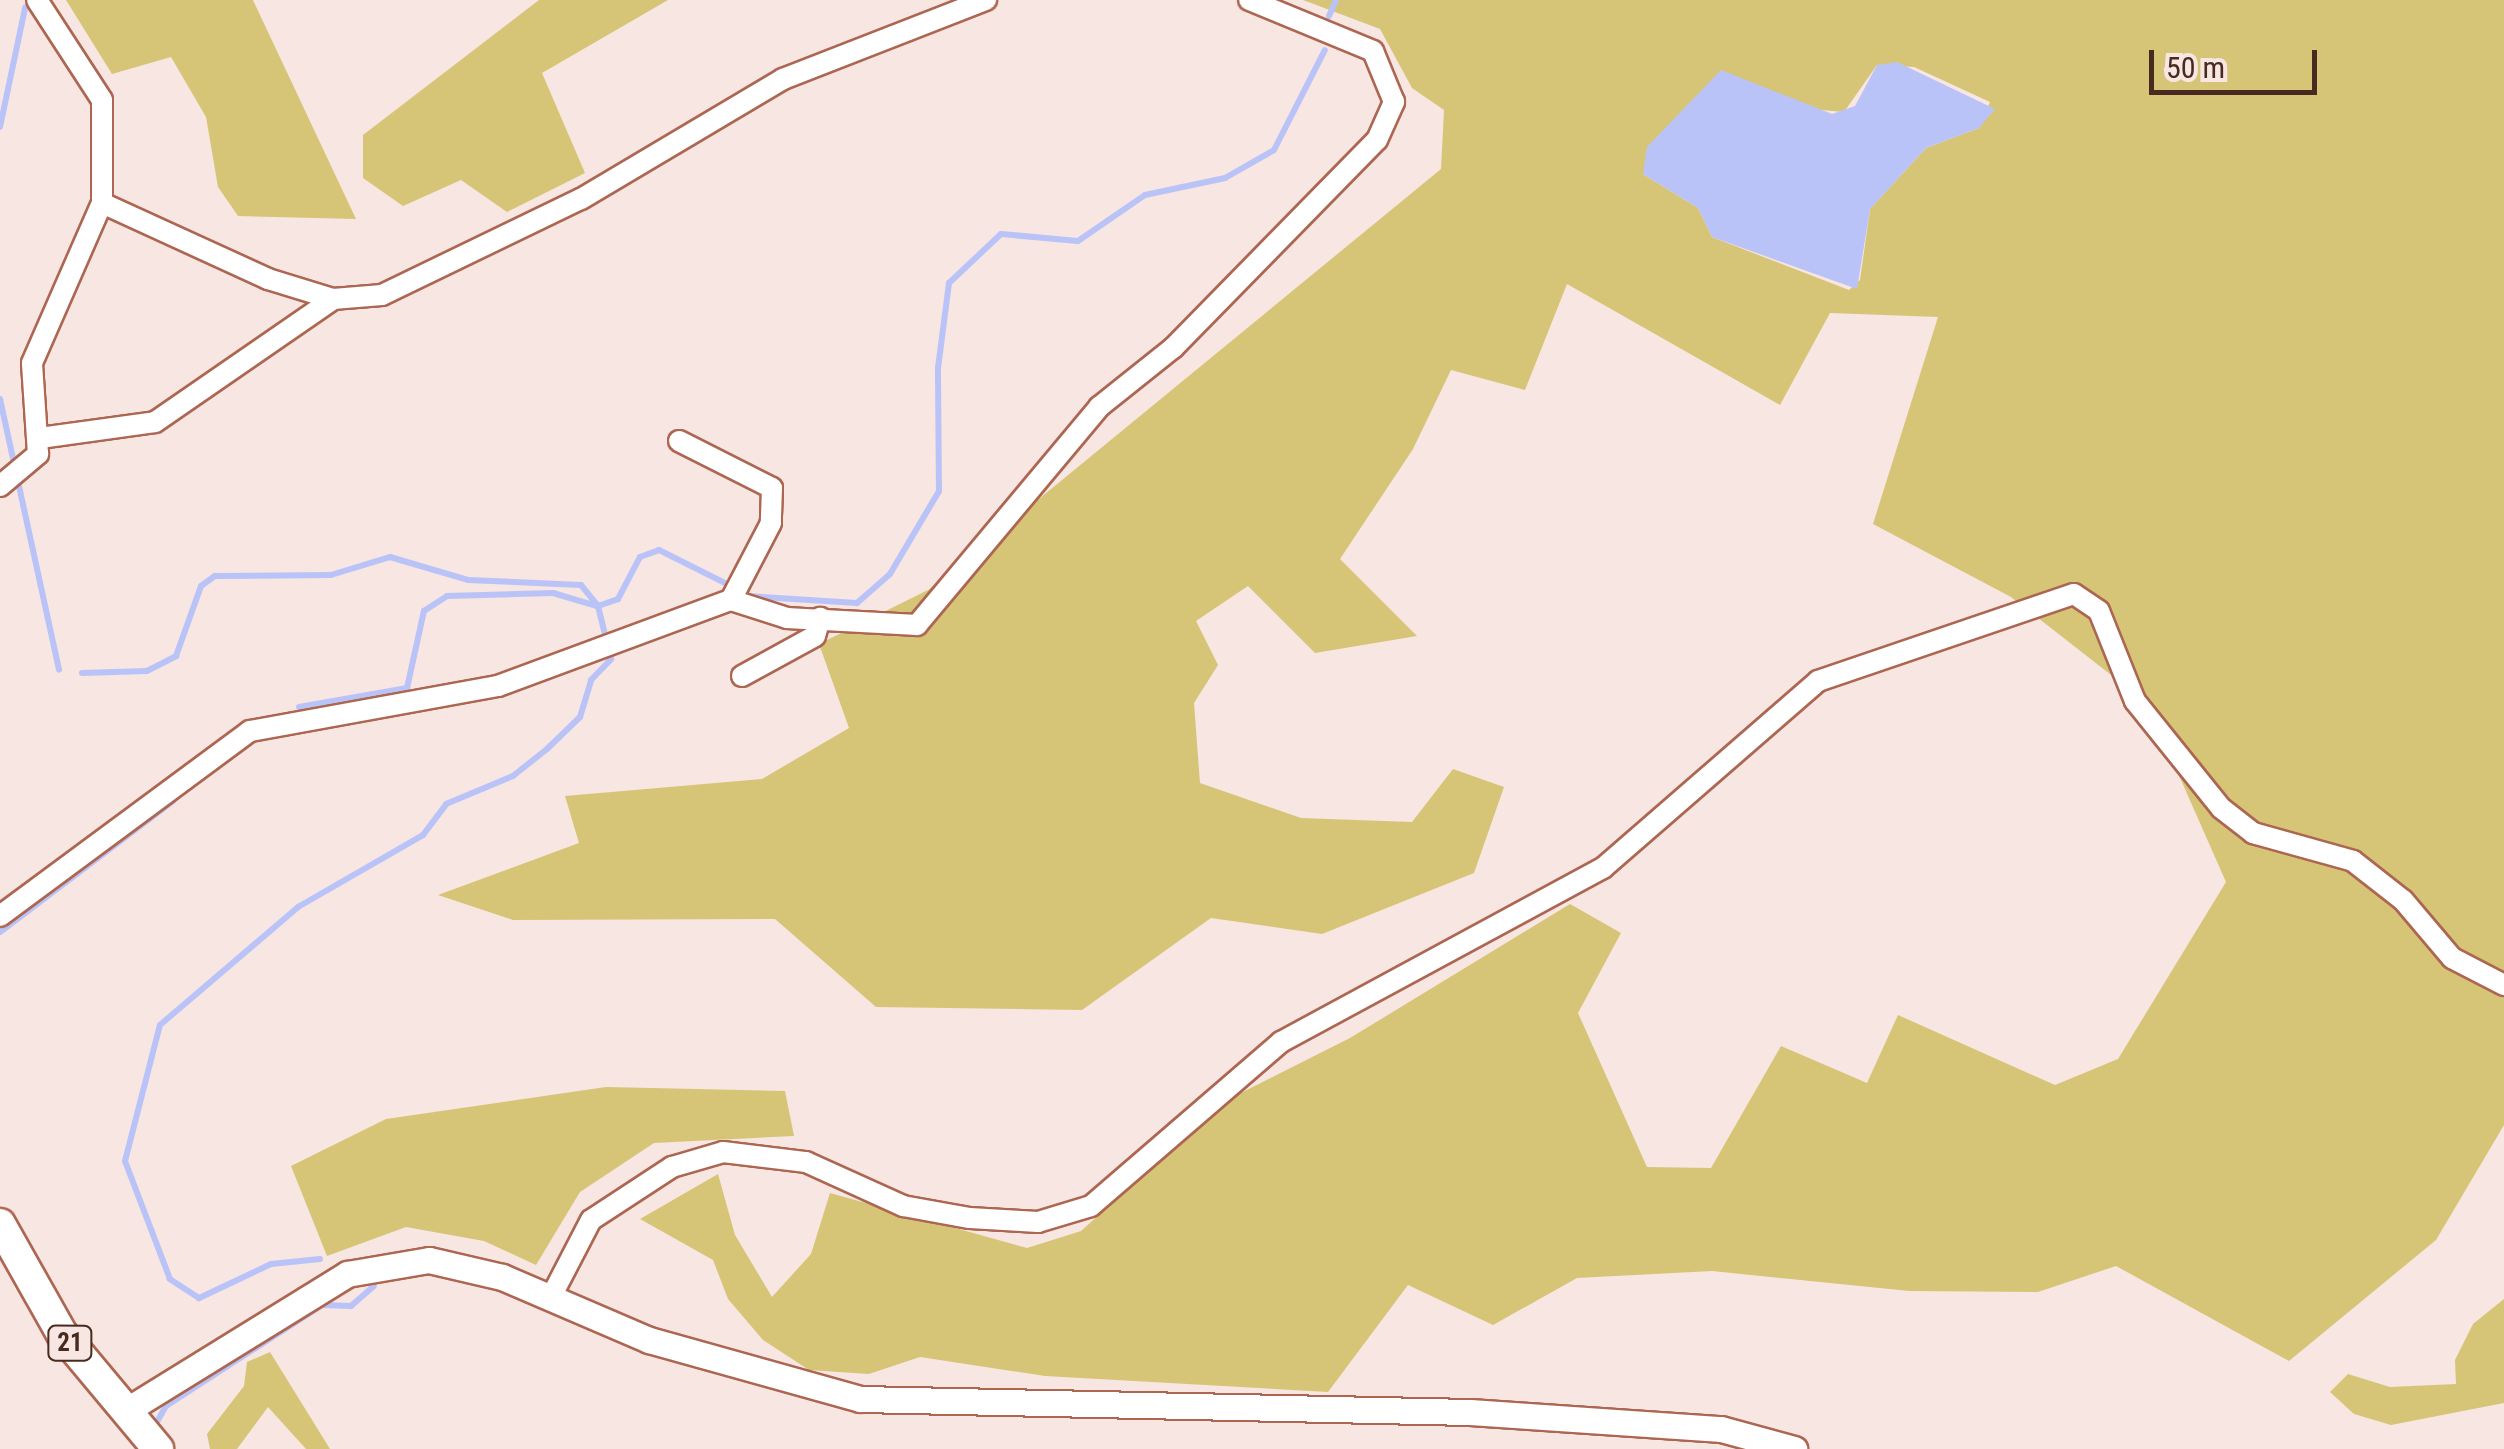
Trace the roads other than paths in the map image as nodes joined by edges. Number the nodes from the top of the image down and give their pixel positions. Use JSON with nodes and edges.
{"nodes":[{"id":1,"x":37,"y":0,"type":"edge"},
{"id":2,"x":986,"y":0,"type":"edge"},
{"id":3,"x":1248,"y":0,"type":"edge"},
{"id":4,"x":102,"y":203,"type":"junction"},
{"id":5,"x":333,"y":299,"type":"junction"},
{"id":6,"x":40,"y":438,"type":"junction"},
{"id":7,"x":679,"y":441,"type":"dead end"},
{"id":8,"x":9,"y":479,"type":"edge"},
{"id":9,"x":737,"y":593,"type":"junction"},
{"id":10,"x":820,"y":618,"type":"junction"},
{"id":11,"x":742,"y":676,"type":"dead end"},
{"id":12,"x":0,"y":916,"type":"edge"},
{"id":13,"x":2504,"y":985,"type":"edge"},
{"id":14,"x":0,"y":1224,"type":"edge"},
{"id":15,"x":550,"y":1298,"type":"junction"},
{"id":16,"x":127,"y":1410,"type":"junction"},
{"id":17,"x":158,"y":1449,"type":"edge"},
{"id":18,"x":1794,"y":1449,"type":"edge"}],
"edges":[{"from":1,"to":4,"type":"street"},
{"from":2,"to":5,"type":"street"},
{"from":3,"to":10,"type":"street"},
{"from":4,"to":5,"type":"street"},
{"from":4,"to":6,"type":"street"},
{"from":5,"to":6,"type":"street"},
{"from":6,"to":8,"type":"street"},
{"from":7,"to":9,"type":"street"},
{"from":9,"to":10,"type":"street"},
{"from":9,"to":12,"type":"street"},
{"from":10,"to":11,"type":"street"},
{"from":13,"to":15,"type":"street"},
{"from":14,"to":16,"type":"main road","number":"21"},
{"from":15,"to":16,"type":"street"},
{"from":15,"to":18,"type":"street"},
{"from":16,"to":17,"type":"main road","number":"21"}]}
